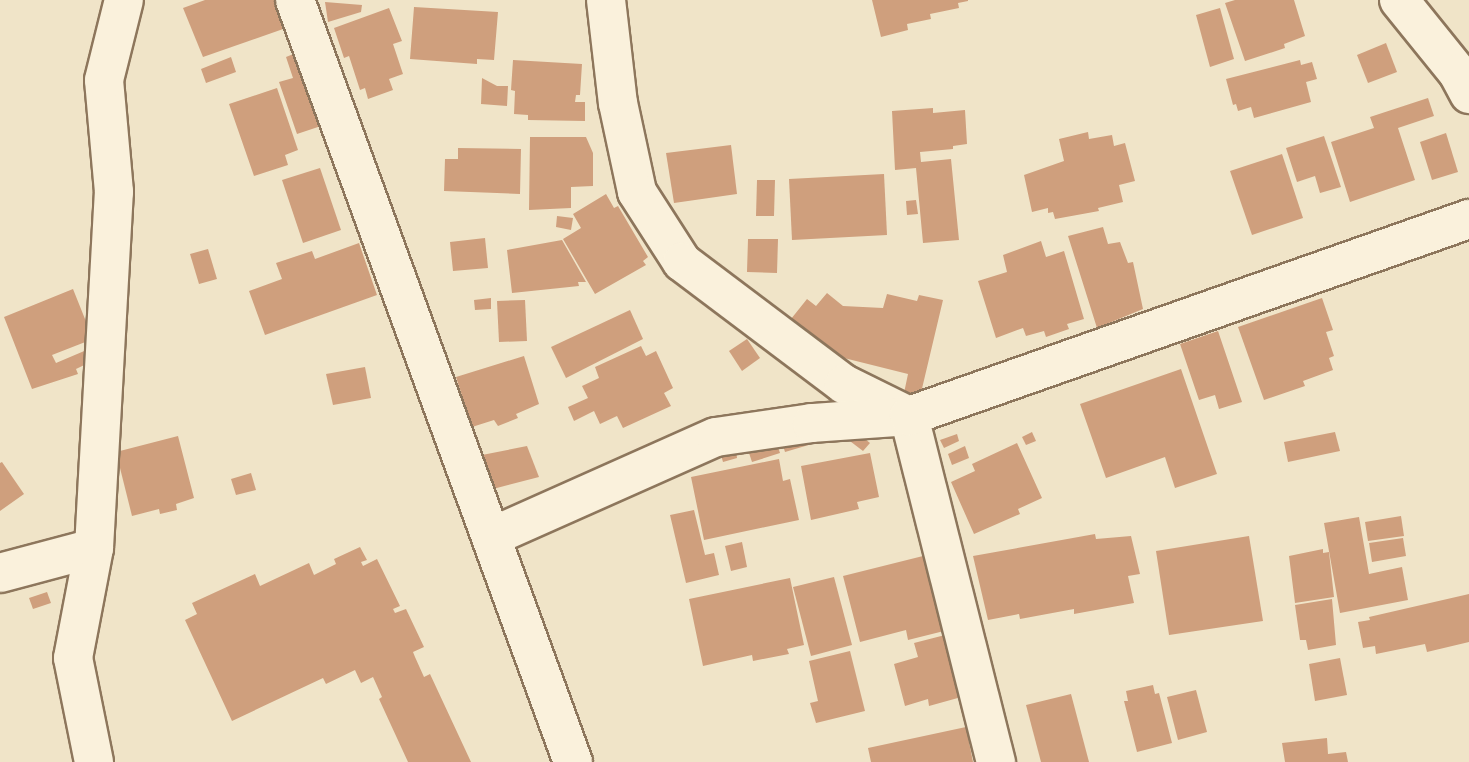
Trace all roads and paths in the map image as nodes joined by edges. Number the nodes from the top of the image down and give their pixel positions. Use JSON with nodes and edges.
{"nodes":[{"id":1,"x":124,"y":0,"type":"edge"},
{"id":2,"x":295,"y":0,"type":"edge"},
{"id":3,"x":607,"y":0,"type":"edge"},
{"id":4,"x":1399,"y":0,"type":"edge"},
{"id":5,"x":1469,"y":94,"type":"edge"},
{"id":6,"x":1469,"y":219,"type":"edge"},
{"id":7,"x":909,"y":416,"type":"junction"},
{"id":8,"x":491,"y":537,"type":"junction"},
{"id":9,"x":94,"y":548,"type":"junction"},
{"id":10,"x":0,"y":573,"type":"edge"},
{"id":11,"x":94,"y":762,"type":"edge"},
{"id":12,"x":573,"y":762,"type":"edge"},
{"id":13,"x":996,"y":762,"type":"edge"}],
"edges":[{"from":1,"to":9,"type":"street"},
{"from":2,"to":8,"type":"street"},
{"from":3,"to":7,"type":"street"},
{"from":4,"to":5,"type":"street"},
{"from":6,"to":7,"type":"street"},
{"from":7,"to":8,"type":"street"},
{"from":7,"to":13,"type":"street"},
{"from":8,"to":12,"type":"street"},
{"from":9,"to":10,"type":"street"},
{"from":9,"to":11,"type":"street"}]}
